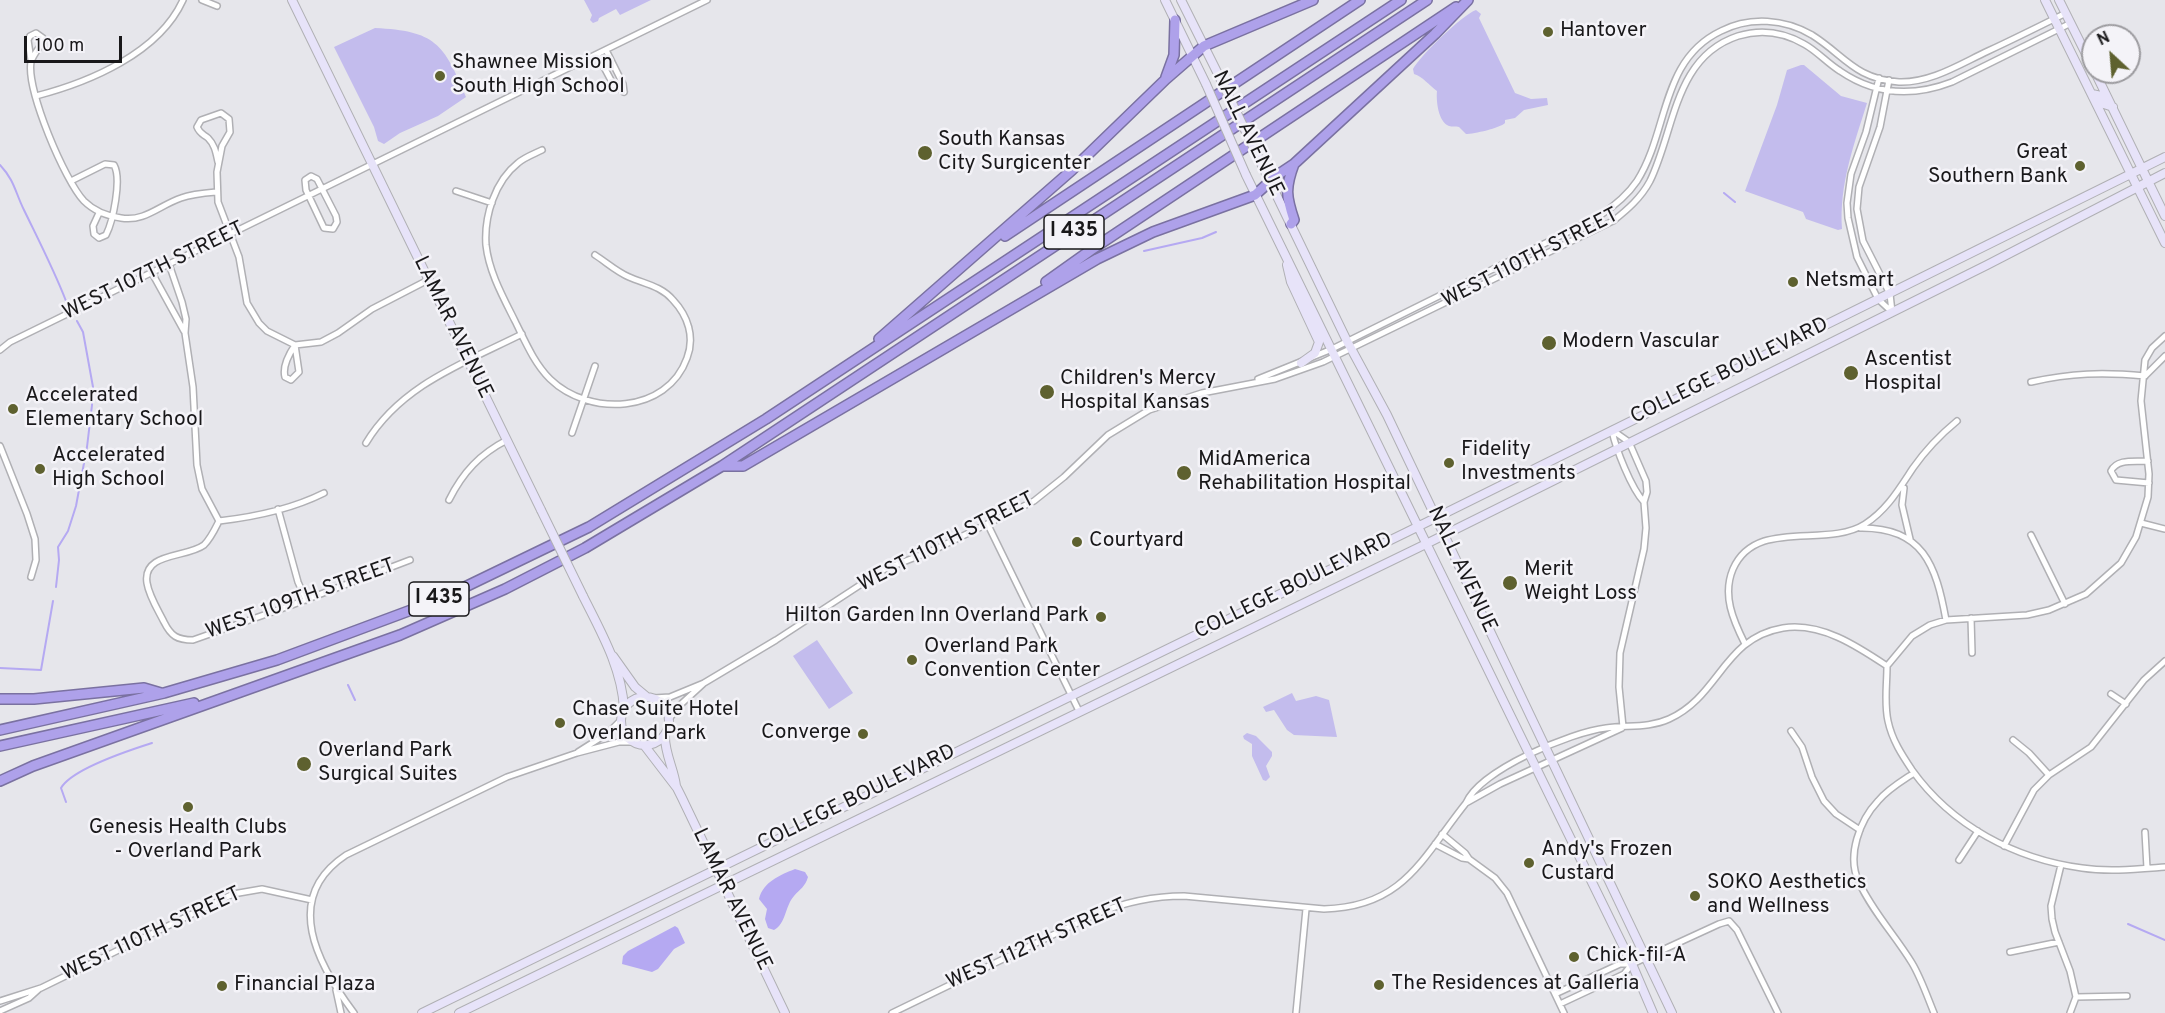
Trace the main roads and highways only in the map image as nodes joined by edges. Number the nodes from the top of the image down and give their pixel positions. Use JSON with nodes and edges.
{"nodes":[{"id":1,"x":292,"y":0,"type":"edge"},
{"id":2,"x":1165,"y":0,"type":"edge"},
{"id":3,"x":1181,"y":0,"type":"edge"},
{"id":4,"x":1312,"y":0,"type":"edge"},
{"id":5,"x":1360,"y":0,"type":"edge"},
{"id":6,"x":1401,"y":0,"type":"edge"},
{"id":7,"x":1427,"y":0,"type":"edge"},
{"id":8,"x":1467,"y":0,"type":"edge"},
{"id":9,"x":2044,"y":0,"type":"edge"},
{"id":10,"x":2059,"y":0,"type":"edge"},
{"id":11,"x":1175,"y":20,"type":"junction"},
{"id":12,"x":2081,"y":44,"type":"edge"},
{"id":13,"x":1204,"y":46,"type":"junction"},
{"id":14,"x":1193,"y":56,"type":"junction"},
{"id":15,"x":2081,"y":73,"type":"edge"},
{"id":16,"x":1166,"y":79,"type":"junction"},
{"id":17,"x":2087,"y":84,"type":"edge"},
{"id":18,"x":2092,"y":84,"type":"edge"},
{"id":19,"x":2101,"y":84,"type":"edge"},
{"id":20,"x":2103,"y":88,"type":"junction"},
{"id":21,"x":2092,"y":94,"type":"junction"},
{"id":22,"x":2113,"y":107,"type":"junction"},
{"id":23,"x":2165,"y":157,"type":"edge"},
{"id":24,"x":1294,"y":164,"type":"junction"},
{"id":25,"x":2142,"y":168,"type":"junction"},
{"id":26,"x":2132,"y":173,"type":"junction"},
{"id":27,"x":2165,"y":173,"type":"edge"},
{"id":28,"x":1270,"y":182,"type":"junction"},
{"id":29,"x":2149,"y":182,"type":"junction"},
{"id":30,"x":2139,"y":188,"type":"junction"},
{"id":31,"x":1255,"y":195,"type":"junction"},
{"id":32,"x":2165,"y":216,"type":"edge"},
{"id":33,"x":1291,"y":224,"type":"junction"},
{"id":34,"x":2165,"y":243,"type":"edge"},
{"id":35,"x":1282,"y":249,"type":"junction"},
{"id":36,"x":967,"y":263,"type":"junction"},
{"id":37,"x":1005,"y":311,"type":"junction"},
{"id":38,"x":1301,"y":363,"type":"road end"},
{"id":39,"x":850,"y":364,"type":"junction"},
{"id":40,"x":722,"y":466,"type":"junction"},
{"id":41,"x":1436,"y":518,"type":"junction"},
{"id":42,"x":1419,"y":526,"type":"junction"},
{"id":43,"x":1444,"y":535,"type":"junction"},
{"id":44,"x":1428,"y":543,"type":"junction"},
{"id":45,"x":612,"y":655,"type":"junction"},
{"id":46,"x":253,"y":687,"type":"junction"},
{"id":47,"x":164,"y":693,"type":"junction"},
{"id":48,"x":651,"y":698,"type":"junction"},
{"id":49,"x":0,"y":699,"type":"edge"},
{"id":50,"x":624,"y":709,"type":"junction"},
{"id":51,"x":0,"y":730,"type":"edge"},
{"id":52,"x":665,"y":735,"type":"junction"},
{"id":53,"x":644,"y":745,"type":"junction"},
{"id":54,"x":0,"y":746,"type":"edge"},
{"id":55,"x":0,"y":781,"type":"edge"},
{"id":56,"x":676,"y":788,"type":"junction"},
{"id":57,"x":716,"y":868,"type":"junction"},
{"id":58,"x":724,"y":884,"type":"junction"},
{"id":59,"x":422,"y":1013,"type":"edge"},
{"id":60,"x":459,"y":1013,"type":"edge"},
{"id":61,"x":785,"y":1013,"type":"edge"},
{"id":62,"x":1653,"y":1013,"type":"edge"},
{"id":63,"x":1672,"y":1013,"type":"edge"}],
"edges":[{"from":1,"to":45,"type":"main road","name":"LAMAR AVENUE","bridge":true},
{"from":2,"to":11,"type":"main road","name":"NALL AVENUE"},
{"from":3,"to":13,"type":"main road","name":"NALL AVENUE"},
{"from":4,"to":13,"type":"highway"},
{"from":5,"to":36,"type":"highway"},
{"from":6,"to":39,"type":"highway","number":"I 435"},
{"from":7,"to":40,"type":"highway","number":"I 435"},
{"from":8,"to":24,"type":"highway"},
{"from":8,"to":37,"type":"highway"},
{"from":9,"to":15,"type":"main road"},
{"from":10,"to":12,"type":"main road"},
{"from":11,"to":14,"type":"main road","name":"NALL AVENUE"},
{"from":11,"to":16,"type":"highway"},
{"from":13,"to":14,"type":"highway"},
{"from":13,"to":28,"type":"main road","name":"NALL AVENUE","bridge":true},
{"from":14,"to":16,"type":"highway"},
{"from":14,"to":31,"type":"main road","name":"NALL AVENUE","bridge":true},
{"from":16,"to":36,"type":"highway"},
{"from":17,"to":21,"type":"main road"},
{"from":18,"to":20,"type":"main road"},
{"from":19,"to":20,"type":"main road"},
{"from":20,"to":22,"type":"main road"},
{"from":21,"to":22,"type":"main road"},
{"from":21,"to":26,"type":"main road"},
{"from":22,"to":25,"type":"main road"},
{"from":23,"to":25,"type":"main road","name":"COLLEGE BOULEVARD"},
{"from":24,"to":28,"type":"highway"},
{"from":24,"to":33,"type":"highway"},
{"from":25,"to":26,"type":"main road","name":"COLLEGE BOULEVARD"},
{"from":25,"to":29,"type":"main road"},
{"from":26,"to":30,"type":"main road"},
{"from":26,"to":41,"type":"main road","name":"COLLEGE BOULEVARD"},
{"from":27,"to":29,"type":"main road","name":"COLLEGE BOULEVARD"},
{"from":28,"to":31,"type":"highway"},
{"from":28,"to":33,"type":"main road","name":"NALL AVENUE"},
{"from":29,"to":30,"type":"main road","name":"COLLEGE BOULEVARD"},
{"from":29,"to":32,"type":"main road"},
{"from":30,"to":34,"type":"main road"},
{"from":30,"to":43,"type":"main road","name":"COLLEGE BOULEVARD"},
{"from":31,"to":35,"type":"main road","name":"NALL AVENUE"},
{"from":31,"to":37,"type":"highway"},
{"from":33,"to":41,"type":"main road","name":"NALL AVENUE"},
{"from":35,"to":38,"type":"main road"},
{"from":35,"to":42,"type":"main road","name":"NALL AVENUE"},
{"from":36,"to":39,"type":"highway"},
{"from":37,"to":40,"type":"highway"},
{"from":39,"to":47,"type":"highway","number":"I 435"},
{"from":40,"to":46,"type":"highway","number":"I 435"},
{"from":41,"to":42,"type":"main road","name":"COLLEGE BOULEVARD"},
{"from":41,"to":43,"type":"main road","name":"NALL AVENUE"},
{"from":42,"to":44,"type":"main road","name":"NALL AVENUE"},
{"from":42,"to":57,"type":"main road","name":"COLLEGE BOULEVARD"},
{"from":43,"to":44,"type":"main road","name":"COLLEGE BOULEVARD"},
{"from":43,"to":63,"type":"main road","name":"NALL AVENUE"},
{"from":44,"to":58,"type":"main road","name":"COLLEGE BOULEVARD"},
{"from":44,"to":62,"type":"main road","name":"NALL AVENUE"},
{"from":45,"to":48,"type":"main road","name":"LAMAR AVENUE"},
{"from":45,"to":50,"type":"main road","name":"LAMAR AVENUE"},
{"from":46,"to":54,"type":"highway","number":"I 435"},
{"from":46,"to":55,"type":"highway"},
{"from":47,"to":49,"type":"highway"},
{"from":47,"to":51,"type":"highway","number":"I 435"},
{"from":48,"to":50,"type":"main road"},
{"from":48,"to":52,"type":"main road"},
{"from":50,"to":53,"type":"main road"},
{"from":52,"to":53,"type":"main road"},
{"from":52,"to":56,"type":"main road","name":"LAMAR AVENUE"},
{"from":53,"to":56,"type":"main road","name":"LAMAR AVENUE"},
{"from":56,"to":57,"type":"main road","name":"LAMAR AVENUE"},
{"from":57,"to":58,"type":"main road","name":"LAMAR AVENUE"},
{"from":57,"to":59,"type":"main road","name":"COLLEGE BOULEVARD"},
{"from":58,"to":60,"type":"main road","name":"COLLEGE BOULEVARD"},
{"from":58,"to":61,"type":"main road","name":"LAMAR AVENUE"}]}
